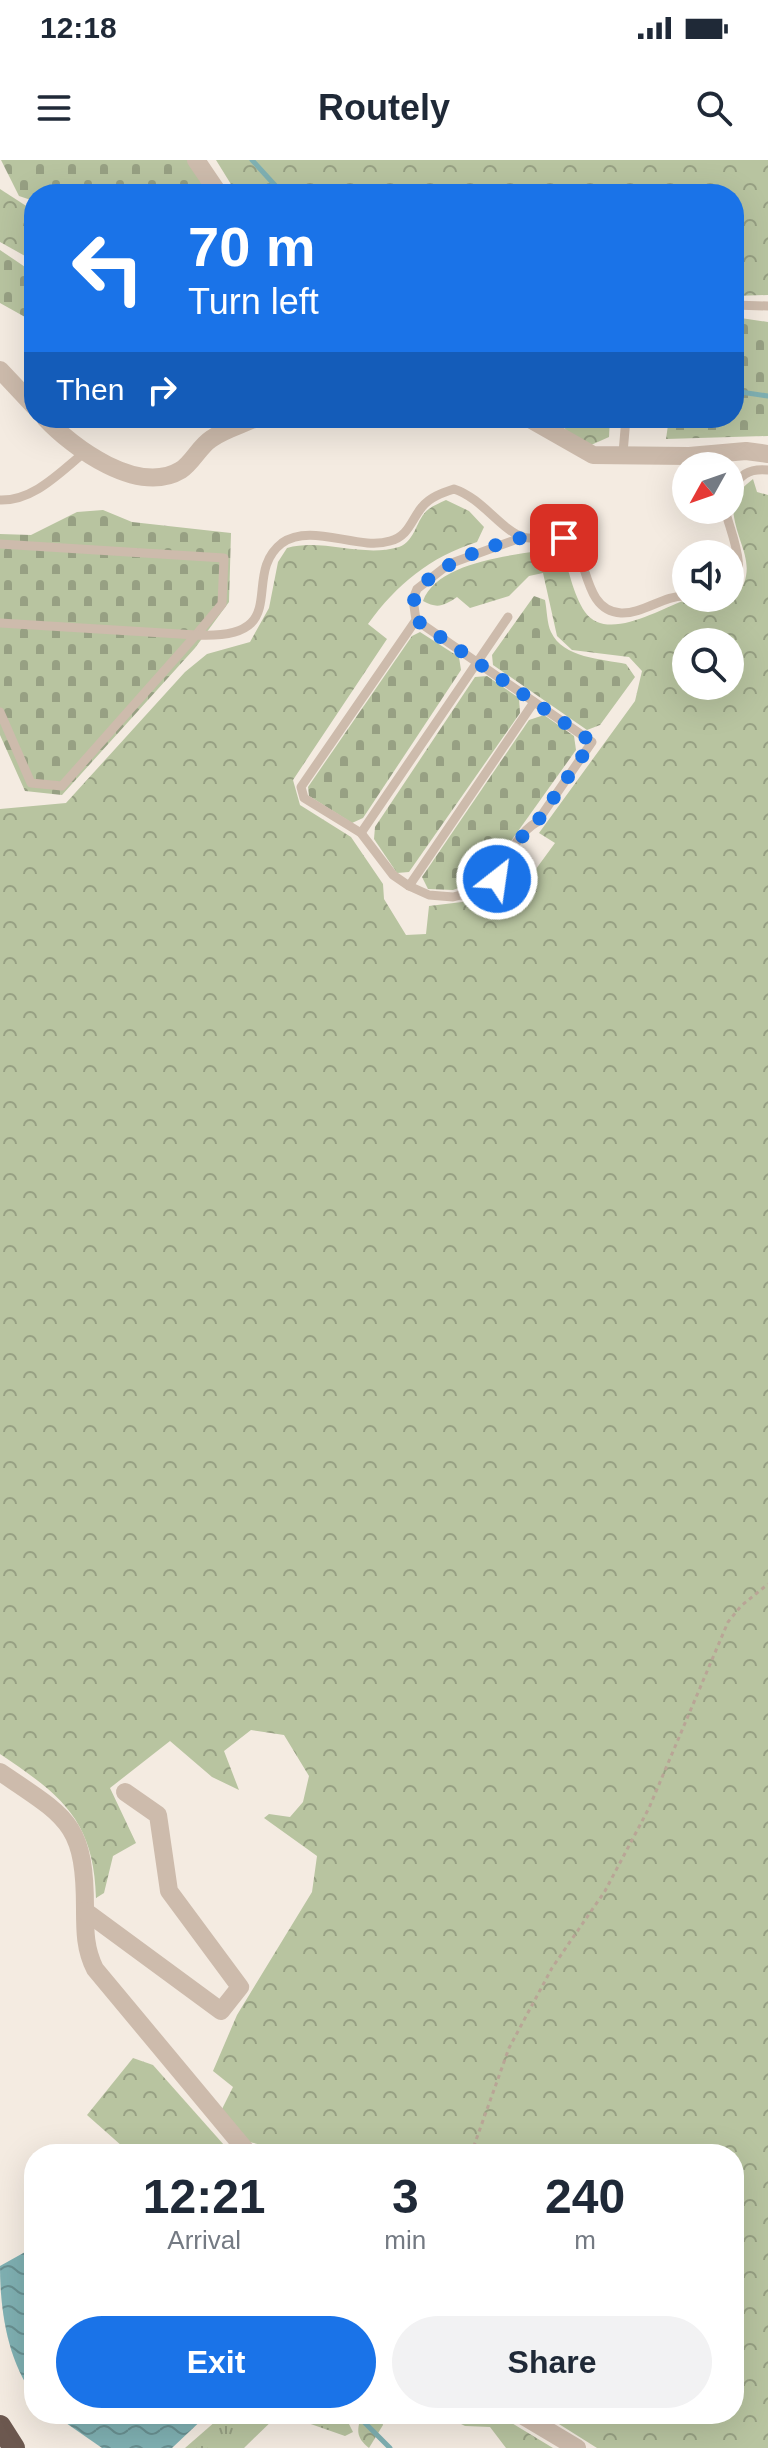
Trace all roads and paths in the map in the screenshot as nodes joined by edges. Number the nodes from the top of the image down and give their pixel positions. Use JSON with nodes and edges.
{"nodes":[{"id":1,"x":196,"y":160,"type":"edge"},
{"id":2,"x":212,"y":184,"type":"edge"},
{"id":3,"x":744,"y":305,"type":"edge"},
{"id":4,"x":768,"y":306,"type":"edge"},
{"id":5,"x":0,"y":370,"type":"edge"},
{"id":6,"x":24,"y":395,"type":"edge"},
{"id":7,"x":57,"y":428,"type":"edge"},
{"id":8,"x":235,"y":428,"type":"edge"},
{"id":9,"x":546,"y":428,"type":"edge"},
{"id":10,"x":625,"y":428,"type":"edge"},
{"id":11,"x":85,"y":452,"type":"junction"},
{"id":12,"x":623,"y":453,"type":"junction"},
{"id":13,"x":768,"y":454,"type":"edge"},
{"id":14,"x":768,"y":470,"type":"edge"},
{"id":15,"x":744,"y":475,"type":"edge"},
{"id":16,"x":0,"y":500,"type":"edge"},
{"id":17,"x":523,"y":537,"type":"junction"},
{"id":18,"x":0,"y":544,"type":"edge"},
{"id":19,"x":672,"y":600,"type":"edge"},
{"id":20,"x":508,"y":617,"type":"dead end"},
{"id":21,"x":416,"y":620,"type":"junction"},
{"id":22,"x":0,"y":623,"type":"edge"},
{"id":23,"x":196,"y":635,"type":"junction"},
{"id":24,"x":477,"y":662,"type":"junction"},
{"id":25,"x":534,"y":702,"type":"junction"},
{"id":26,"x":0,"y":712,"type":"edge"},
{"id":27,"x":361,"y":833,"type":"junction"},
{"id":28,"x":409,"y":886,"type":"junction"},
{"id":29,"x":768,"y":1584,"type":"edge"},
{"id":30,"x":0,"y":1772,"type":"edge"},
{"id":31,"x":125,"y":1792,"type":"dead end"},
{"id":32,"x":85,"y":1911,"type":"junction"},
{"id":33,"x":241,"y":2144,"type":"edge"},
{"id":34,"x":475,"y":2144,"type":"edge"},
{"id":35,"x":537,"y":2424,"type":"edge"},
{"id":36,"x":0,"y":2426,"type":"edge"},
{"id":37,"x":14,"y":2448,"type":"edge"},
{"id":38,"x":577,"y":2448,"type":"edge"}],
"edges":[{"from":1,"to":2,"type":"street"},
{"from":3,"to":4,"type":"lane"},
{"from":5,"to":6,"type":"street"},
{"from":7,"to":11,"type":"street"},
{"from":8,"to":11,"type":"street"},
{"from":9,"to":12,"type":"street"},
{"from":10,"to":12,"type":"lane"},
{"from":11,"to":16,"type":"lane"},
{"from":12,"to":13,"type":"street"},
{"from":14,"to":15,"type":"lane"},
{"from":17,"to":19,"type":"lane"},
{"from":17,"to":21,"type":"lane"},
{"from":17,"to":23,"type":"lane"},
{"from":18,"to":23,"type":"lane"},
{"from":20,"to":24,"type":"lane"},
{"from":21,"to":24,"type":"lane"},
{"from":21,"to":27,"type":"lane"},
{"from":22,"to":23,"type":"lane"},
{"from":23,"to":26,"type":"lane"},
{"from":24,"to":25,"type":"lane"},
{"from":24,"to":27,"type":"lane"},
{"from":25,"to":28,"type":"lane"},
{"from":25,"to":28,"type":"lane"},
{"from":27,"to":28,"type":"lane"},
{"from":29,"to":34,"type":"path"},
{"from":30,"to":32,"type":"street"},
{"from":31,"to":32,"type":"street"},
{"from":32,"to":33,"type":"street"},
{"from":35,"to":38,"type":"street"},
{"from":36,"to":37,"type":"highway"}]}
